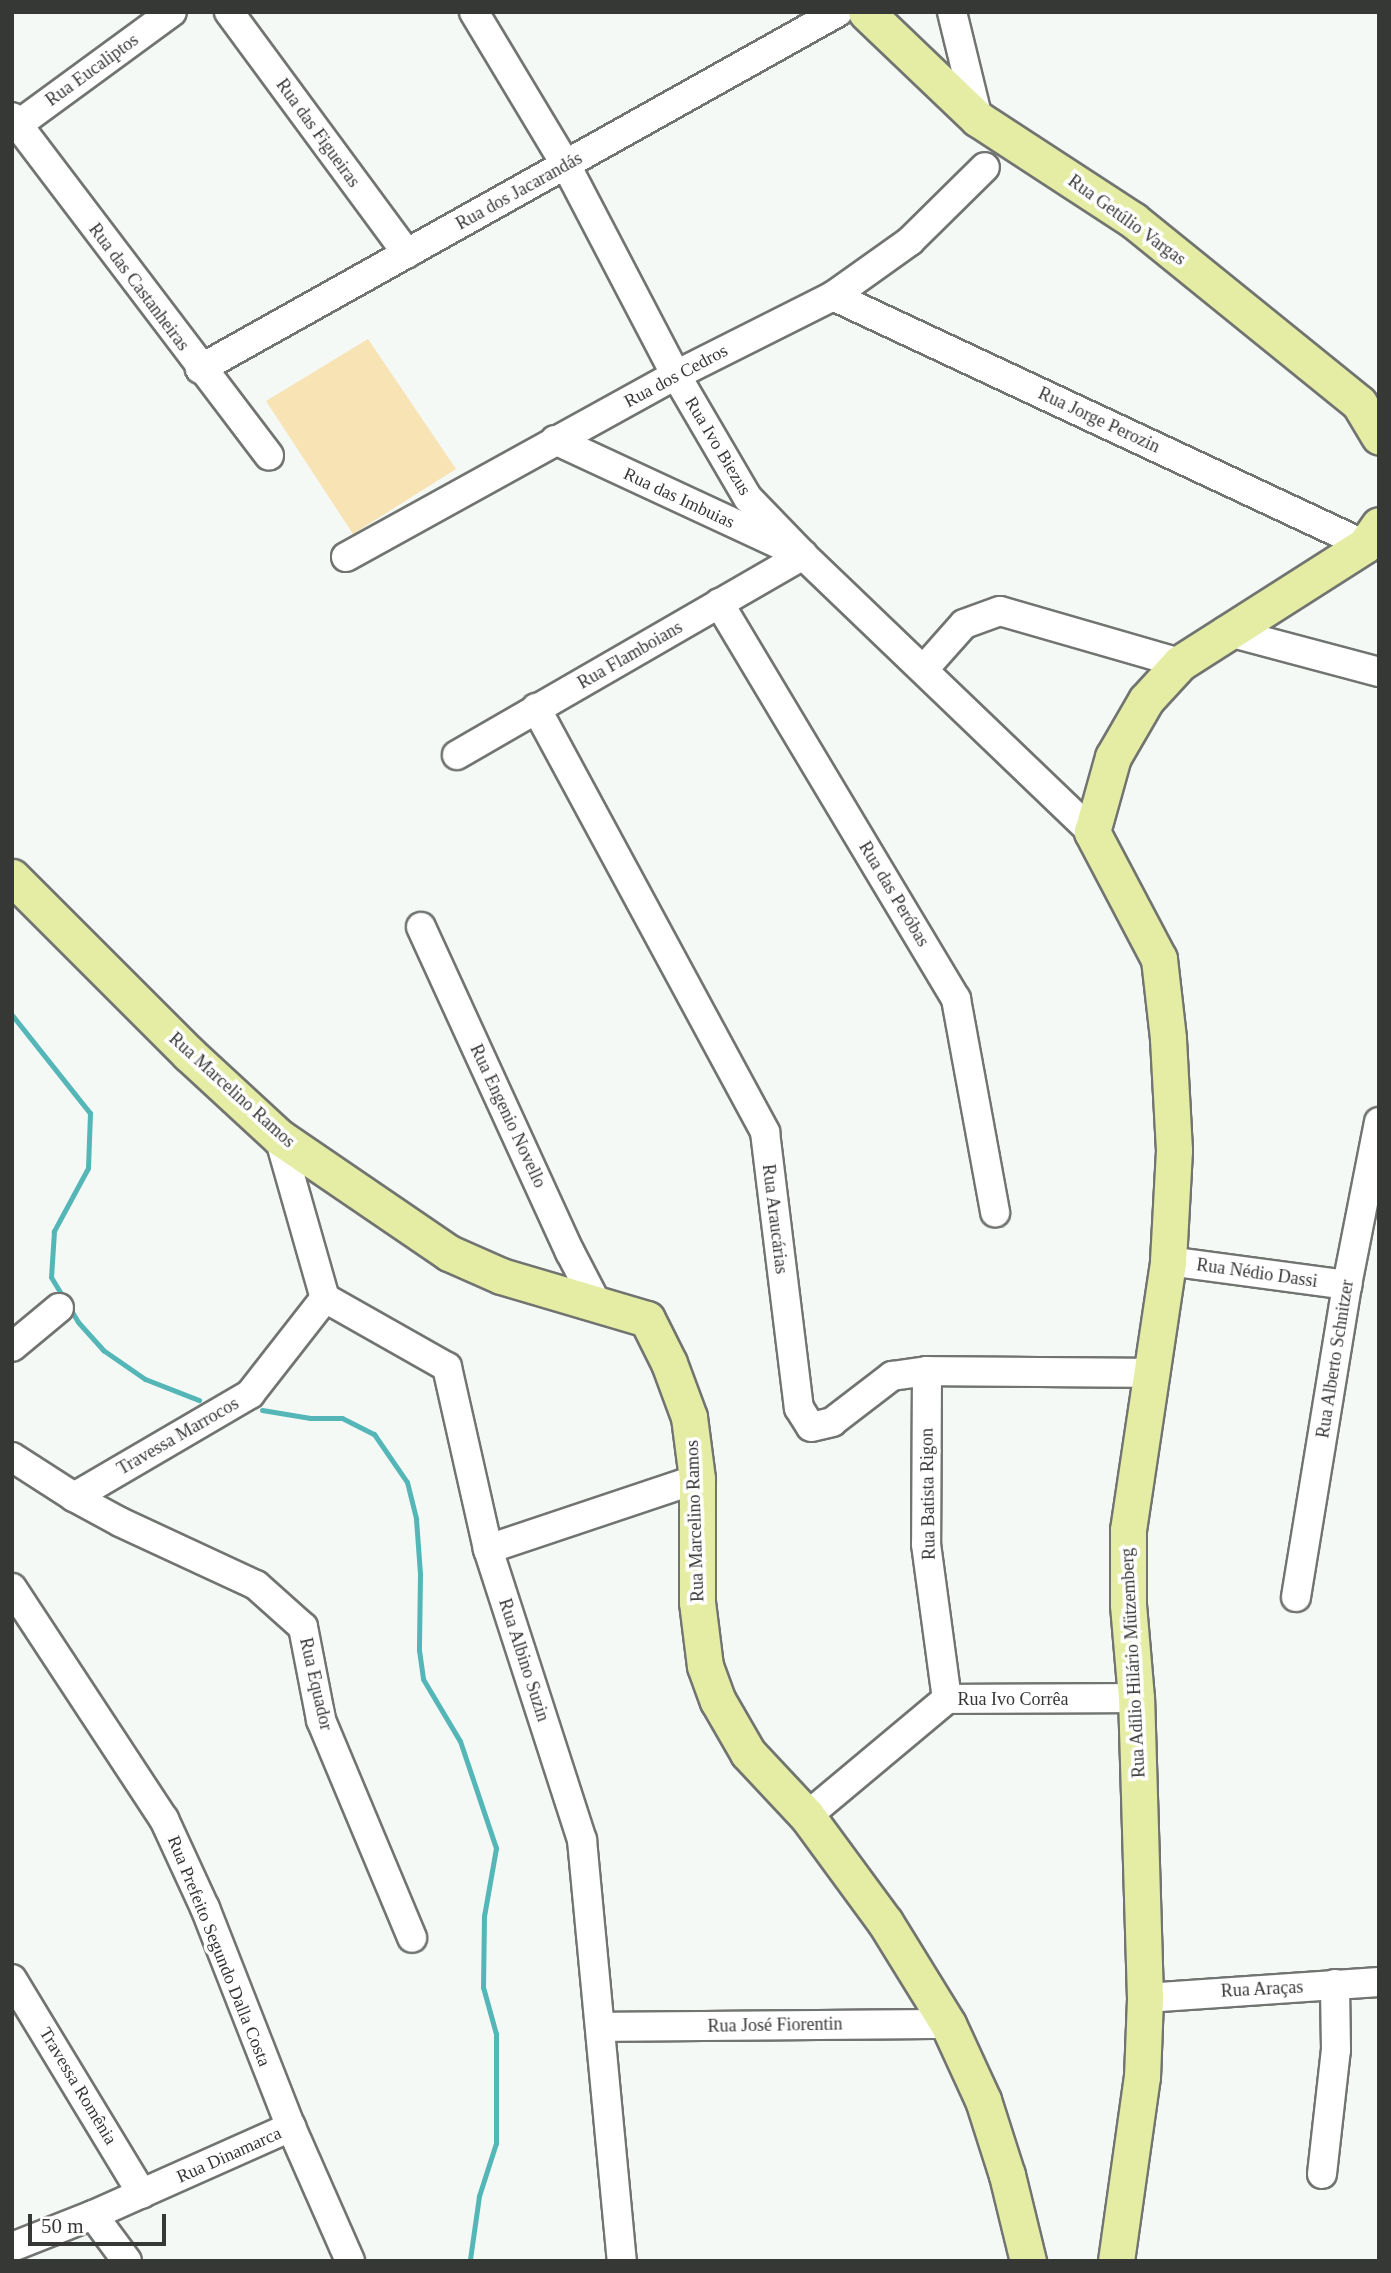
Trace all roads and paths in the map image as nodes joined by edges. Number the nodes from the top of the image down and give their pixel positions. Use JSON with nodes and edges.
{"nodes":[{"id":1,"x":172,"y":12,"type":"edge"},
{"id":2,"x":229,"y":12,"type":"edge"},
{"id":3,"x":474,"y":12,"type":"edge"},
{"id":4,"x":838,"y":12,"type":"edge"},
{"id":5,"x":866,"y":12,"type":"edge"},
{"id":6,"x":952,"y":12,"type":"edge"},
{"id":7,"x":978,"y":118,"type":"junction"},
{"id":8,"x":14,"y":123,"type":"edge"},
{"id":9,"x":566,"y":165,"type":"junction"},
{"id":10,"x":985,"y":167,"type":"dead end"},
{"id":11,"x":407,"y":253,"type":"junction"},
{"id":12,"x":832,"y":296,"type":"junction"},
{"id":13,"x":200,"y":369,"type":"junction"},
{"id":14,"x":676,"y":375,"type":"junction"},
{"id":15,"x":1369,"y":407,"type":"edge"},
{"id":16,"x":1379,"y":436,"type":"edge"},
{"id":17,"x":555,"y":440,"type":"junction"},
{"id":18,"x":269,"y":456,"type":"dead end"},
{"id":19,"x":1372,"y":535,"type":"edge"},
{"id":20,"x":803,"y":555,"type":"junction"},
{"id":21,"x":346,"y":556,"type":"dead end"},
{"id":22,"x":719,"y":603,"type":"junction"},
{"id":23,"x":1225,"y":631,"type":"junction"},
{"id":24,"x":1180,"y":663,"type":"junction"},
{"id":25,"x":923,"y":669,"type":"junction"},
{"id":26,"x":1379,"y":673,"type":"edge"},
{"id":27,"x":536,"y":708,"type":"junction"},
{"id":28,"x":457,"y":755,"type":"dead end"},
{"id":29,"x":1092,"y":832,"type":"junction"},
{"id":30,"x":12,"y":877,"type":"edge"},
{"id":31,"x":421,"y":927,"type":"dead end"},
{"id":32,"x":1379,"y":1122,"type":"edge"},
{"id":33,"x":279,"y":1138,"type":"junction"},
{"id":34,"x":996,"y":1212,"type":"dead end"},
{"id":35,"x":1168,"y":1261,"type":"junction"},
{"id":36,"x":1347,"y":1285,"type":"junction"},
{"id":37,"x":325,"y":1298,"type":"junction"},
{"id":38,"x":597,"y":1304,"type":"junction"},
{"id":39,"x":59,"y":1308,"type":"dead end"},
{"id":40,"x":12,"y":1347,"type":"edge"},
{"id":41,"x":927,"y":1371,"type":"junction"},
{"id":42,"x":1150,"y":1373,"type":"junction"},
{"id":43,"x":12,"y":1457,"type":"edge"},
{"id":44,"x":697,"y":1479,"type":"junction"},
{"id":45,"x":74,"y":1497,"type":"junction"},
{"id":46,"x":488,"y":1549,"type":"junction"},
{"id":47,"x":14,"y":1593,"type":"edge"},
{"id":48,"x":1296,"y":1597,"type":"dead end"},
{"id":49,"x":1136,"y":1698,"type":"junction"},
{"id":50,"x":947,"y":1699,"type":"junction"},
{"id":51,"x":807,"y":1816,"type":"junction"},
{"id":52,"x":412,"y":1938,"type":"dead end"},
{"id":53,"x":12,"y":1979,"type":"edge"},
{"id":54,"x":1379,"y":1982,"type":"edge"},
{"id":55,"x":1335,"y":1984,"type":"junction"},
{"id":56,"x":1146,"y":1998,"type":"junction"},
{"id":57,"x":948,"y":2024,"type":"junction"},
{"id":58,"x":602,"y":2027,"type":"junction"},
{"id":59,"x":291,"y":2127,"type":"junction"},
{"id":60,"x":1322,"y":2174,"type":"dead end"},
{"id":61,"x":142,"y":2194,"type":"junction"},
{"id":62,"x":93,"y":2215,"type":"junction"},
{"id":63,"x":12,"y":2246,"type":"edge"},
{"id":64,"x":127,"y":2261,"type":"edge"},
{"id":65,"x":350,"y":2261,"type":"edge"},
{"id":66,"x":622,"y":2261,"type":"edge"},
{"id":67,"x":1027,"y":2261,"type":"edge"},
{"id":68,"x":1116,"y":2261,"type":"edge"}],
"edges":[{"from":1,"to":8,"type":"street","name":"Rua Eucaliptos"},
{"from":2,"to":11,"type":"street","name":"Rua das Figueiras"},
{"from":3,"to":9,"type":"street","name":"Rua Ivo Biezus"},
{"from":4,"to":9,"type":"street","name":"Rua dos Jacarandás"},
{"from":5,"to":7,"type":"main road","name":"Rua Getúlio Vargas"},
{"from":6,"to":7,"type":"street"},
{"from":7,"to":15,"type":"main road","name":"Rua Getúlio Vargas"},
{"from":8,"to":13,"type":"street","name":"Rua das Castanheiras"},
{"from":9,"to":11,"type":"street","name":"Rua dos Jacarandás"},
{"from":9,"to":14,"type":"street","name":"Rua Ivo Biezus"},
{"from":10,"to":12,"type":"street","name":"Rua dos Cedros"},
{"from":11,"to":13,"type":"street","name":"Rua dos Jacarandás"},
{"from":12,"to":14,"type":"street","name":"Rua dos Cedros"},
{"from":12,"to":19,"type":"street","name":"Rua Jorge Perozin"},
{"from":13,"to":18,"type":"street","name":"Rua das Castanheiras"},
{"from":14,"to":17,"type":"street","name":"Rua dos Cedros"},
{"from":14,"to":20,"type":"street","name":"Rua Ivo Biezus"},
{"from":15,"to":16,"type":"main road","name":"Rua Getúlio Vargas"},
{"from":17,"to":20,"type":"street","name":"Rua das Imbuias"},
{"from":17,"to":21,"type":"street","name":"Rua dos Cedros"},
{"from":19,"to":23,"type":"main road"},
{"from":20,"to":22,"type":"street","name":"Rua Flamboians"},
{"from":20,"to":25,"type":"street","name":"Rua Ivo Biezus"},
{"from":22,"to":27,"type":"street","name":"Rua Flamboians"},
{"from":22,"to":34,"type":"street","name":"Rua das Peróbas"},
{"from":23,"to":24,"type":"main road"},
{"from":23,"to":26,"type":"street"},
{"from":24,"to":25,"type":"street"},
{"from":24,"to":29,"type":"main road"},
{"from":25,"to":29,"type":"street","name":"Rua Ivo Biezus"},
{"from":27,"to":28,"type":"street","name":"Rua Flamboians"},
{"from":27,"to":41,"type":"street","name":"Rua Araucárias"},
{"from":29,"to":35,"type":"main road","name":"Rua Adílio Hilário Mützemberg"},
{"from":30,"to":33,"type":"main road","name":"Rua Marcelino Ramos"},
{"from":31,"to":38,"type":"street","name":"Rua Engenio Novello"},
{"from":32,"to":36,"type":"street","name":"Rua Alberto Schnitzer"},
{"from":33,"to":37,"type":"street"},
{"from":33,"to":38,"type":"main road","name":"Rua Marcelino Ramos"},
{"from":35,"to":36,"type":"street","name":"Rua Nédio Dassi"},
{"from":35,"to":42,"type":"main road","name":"Rua Adílio Hilário Mützemberg"},
{"from":36,"to":48,"type":"street","name":"Rua Alberto Schnitzer"},
{"from":37,"to":45,"type":"street","name":"Travessa Marrocos"},
{"from":37,"to":46,"type":"street","name":"Rua Albino Suzin"},
{"from":38,"to":44,"type":"main road","name":"Rua Marcelino Ramos"},
{"from":39,"to":40,"type":"street"},
{"from":41,"to":42,"type":"street","name":"Rua Araucárias"},
{"from":41,"to":50,"type":"street","name":"Rua Batista Rigon"},
{"from":42,"to":49,"type":"main road","name":"Rua Adílio Hilário Mützemberg"},
{"from":43,"to":45,"type":"street","name":"Rua Equador"},
{"from":44,"to":46,"type":"street"},
{"from":44,"to":51,"type":"main road","name":"Rua Marcelino Ramos"},
{"from":45,"to":52,"type":"street","name":"Rua Equador"},
{"from":46,"to":58,"type":"street","name":"Rua Albino Suzin"},
{"from":47,"to":59,"type":"street","name":"Rua Prefeito Segundo Dalla Costa"},
{"from":49,"to":50,"type":"street","name":"Rua Ivo Corrêa"},
{"from":49,"to":56,"type":"main road","name":"Rua Adílio Hilário Mützemberg"},
{"from":50,"to":51,"type":"street","name":"Rua Ivo Corrêa"},
{"from":51,"to":57,"type":"main road","name":"Rua Marcelino Ramos"},
{"from":53,"to":61,"type":"street","name":"Travessa Romênia"},
{"from":54,"to":55,"type":"street","name":"Rua Araças"},
{"from":55,"to":56,"type":"street","name":"Rua Araças"},
{"from":55,"to":60,"type":"street"},
{"from":56,"to":68,"type":"main road","name":"Rua Adílio Hilário Mützemberg"},
{"from":57,"to":58,"type":"street","name":"Rua José Fiorentin"},
{"from":57,"to":67,"type":"main road","name":"Rua Marcelino Ramos"},
{"from":58,"to":66,"type":"street","name":"Rua Albino Suzin"},
{"from":59,"to":61,"type":"street","name":"Rua Dinamarca"},
{"from":59,"to":65,"type":"street","name":"Rua Prefeito Segundo Dalla Costa"},
{"from":61,"to":62,"type":"street","name":"Rua Dinamarca"},
{"from":62,"to":63,"type":"street","name":"Rua Dinamarca"},
{"from":62,"to":64,"type":"street"}]}
